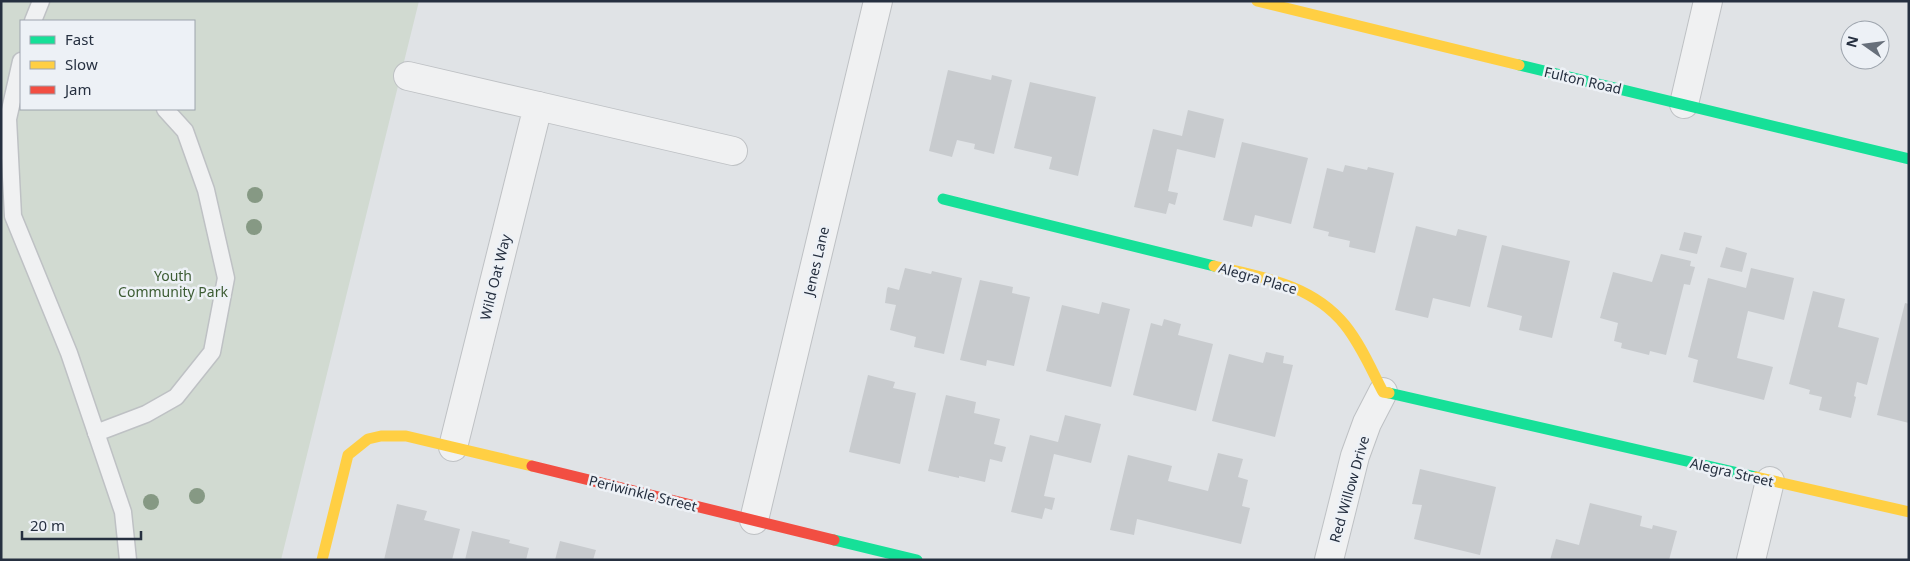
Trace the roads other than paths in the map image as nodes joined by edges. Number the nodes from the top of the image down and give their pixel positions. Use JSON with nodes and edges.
{"nodes":[{"id":1,"x":41,"y":1,"type":"edge"},
{"id":2,"x":878,"y":1,"type":"edge"},
{"id":3,"x":1257,"y":1,"type":"edge"},
{"id":4,"x":1708,"y":1,"type":"edge"},
{"id":5,"x":33,"y":20,"type":"edge"},
{"id":6,"x":20,"y":65,"type":"edge"},
{"id":7,"x":408,"y":76,"type":"dead end"},
{"id":8,"x":1684,"y":104,"type":"junction"},
{"id":9,"x":538,"y":106,"type":"junction"},
{"id":10,"x":166,"y":110,"type":"edge"},
{"id":11,"x":733,"y":152,"type":"dead end"},
{"id":12,"x":1909,"y":159,"type":"edge"},
{"id":13,"x":943,"y":200,"type":"dead end"},
{"id":14,"x":1384,"y":392,"type":"junction"},
{"id":15,"x":96,"y":433,"type":"junction"},
{"id":16,"x":453,"y":447,"type":"junction"},
{"id":17,"x":1770,"y":480,"type":"junction"},
{"id":18,"x":1909,"y":512,"type":"edge"},
{"id":19,"x":754,"y":520,"type":"junction"},
{"id":20,"x":128,"y":560,"type":"edge"},
{"id":21,"x":322,"y":560,"type":"edge"},
{"id":22,"x":918,"y":560,"type":"edge"},
{"id":23,"x":1329,"y":560,"type":"edge"},
{"id":24,"x":1750,"y":560,"type":"edge"}],
"edges":[{"from":1,"to":5,"type":"lane"},
{"from":2,"to":19,"type":"street","name":"Jenes Lane"},
{"from":3,"to":8,"type":"street","name":"Fulton Road"},
{"from":4,"to":8,"type":"street"},
{"from":6,"to":15,"type":"lane"},
{"from":7,"to":9,"type":"street"},
{"from":8,"to":12,"type":"street","name":"Fulton Road"},
{"from":9,"to":11,"type":"street"},
{"from":9,"to":16,"type":"street","name":"Wild Oat Way"},
{"from":10,"to":15,"type":"lane"},
{"from":13,"to":14,"type":"street","name":"Alegra Place"},
{"from":14,"to":17,"type":"street","name":"Alegra Street"},
{"from":14,"to":23,"type":"street","name":"Red Willow Drive"},
{"from":15,"to":20,"type":"lane"},
{"from":16,"to":19,"type":"street","name":"Periwinkle Street"},
{"from":16,"to":21,"type":"street","name":"Periwinkle Street"},
{"from":17,"to":18,"type":"street","name":"Alegra Street"},
{"from":17,"to":24,"type":"street"},
{"from":19,"to":22,"type":"street","name":"Periwinkle Street"}]}
